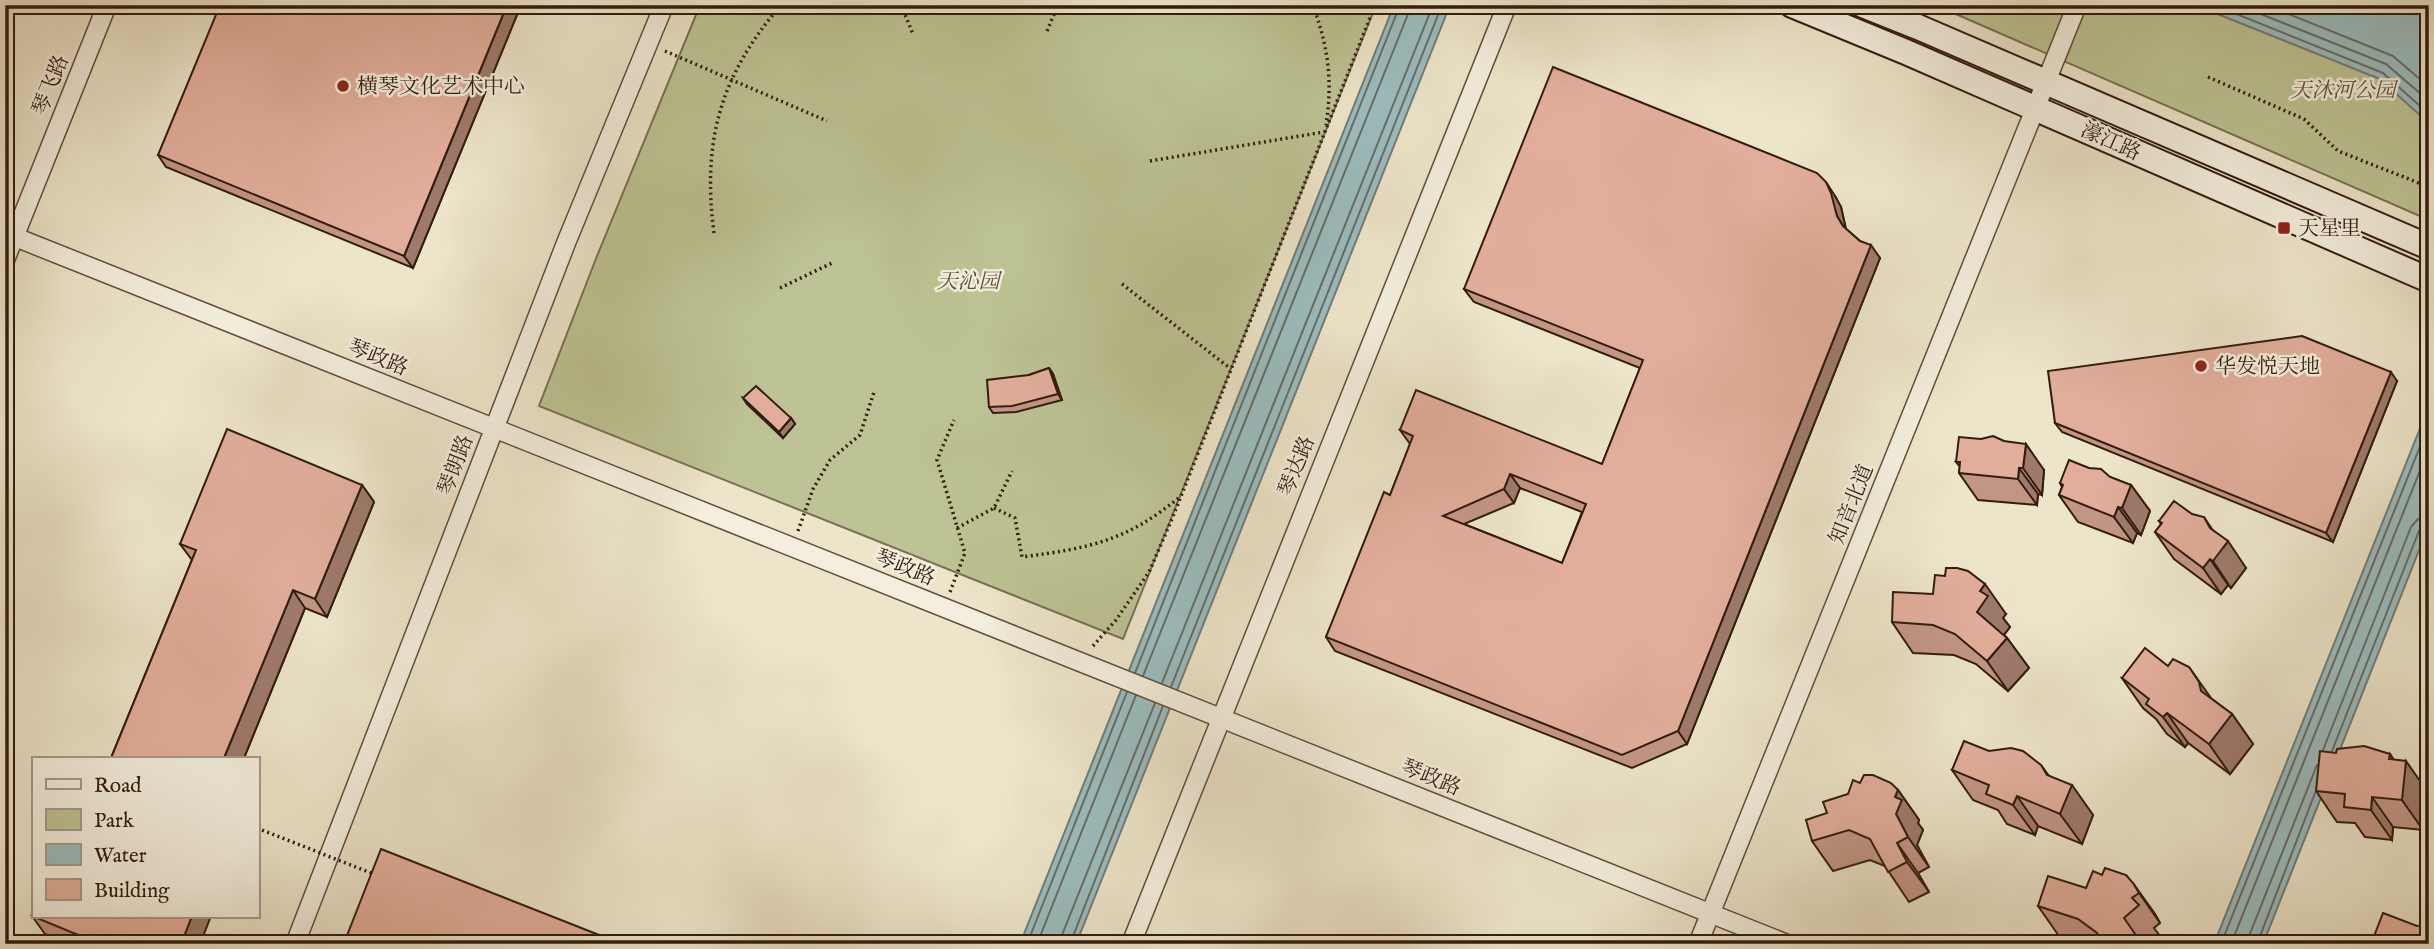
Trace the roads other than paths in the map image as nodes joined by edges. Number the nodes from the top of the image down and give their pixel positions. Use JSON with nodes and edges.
{"nodes":[{"id":1,"x":107,"y":5,"type":"edge"},
{"id":2,"x":664,"y":5,"type":"edge"},
{"id":3,"x":1507,"y":5,"type":"edge"},
{"id":4,"x":1792,"y":5,"type":"edge"},
{"id":5,"x":1863,"y":5,"type":"edge"},
{"id":6,"x":2077,"y":5,"type":"edge"},
{"id":7,"x":2047,"y":82,"type":"junction"},
{"id":8,"x":2036,"y":108,"type":"junction"},
{"id":9,"x":10,"y":234,"type":"edge"},
{"id":10,"x":2429,"y":247,"type":"edge"},
{"id":11,"x":5,"y":260,"type":"edge"},
{"id":12,"x":2429,"y":280,"type":"edge"},
{"id":13,"x":494,"y":428,"type":"junction"},
{"id":14,"x":1221,"y":717,"type":"junction"},
{"id":15,"x":1711,"y":913,"type":"junction"},
{"id":16,"x":295,"y":944,"type":"edge"},
{"id":17,"x":1130,"y":944,"type":"edge"},
{"id":18,"x":1698,"y":944,"type":"edge"},
{"id":19,"x":1787,"y":944,"type":"edge"}],
"edges":[{"from":1,"to":9,"type":"street","name":"琴飞路"},
{"from":2,"to":13,"type":"street","name":"琴朗路"},
{"from":3,"to":14,"type":"street","name":"琴达路"},
{"from":4,"to":8,"type":"main road","name":"濠江路"},
{"from":5,"to":7,"type":"main road","name":"濠江路"},
{"from":6,"to":7,"type":"street","name":"知音北道"},
{"from":7,"to":8,"type":"street","name":"知音北道"},
{"from":7,"to":10,"type":"main road","name":"濠江路"},
{"from":8,"to":12,"type":"main road","name":"濠江路"},
{"from":8,"to":15,"type":"street","name":"知音北道"},
{"from":9,"to":11,"type":"street","name":"琴飞路"},
{"from":9,"to":13,"type":"street","name":"琴政路"},
{"from":13,"to":14,"type":"street","name":"琴政路"},
{"from":13,"to":16,"type":"street","name":"琴朗路"},
{"from":14,"to":15,"type":"street","name":"琴政路"},
{"from":14,"to":17,"type":"street","name":"琴达路"},
{"from":15,"to":18,"type":"street","name":"知音北道"},
{"from":15,"to":19,"type":"street","name":"琴政路"}]}
